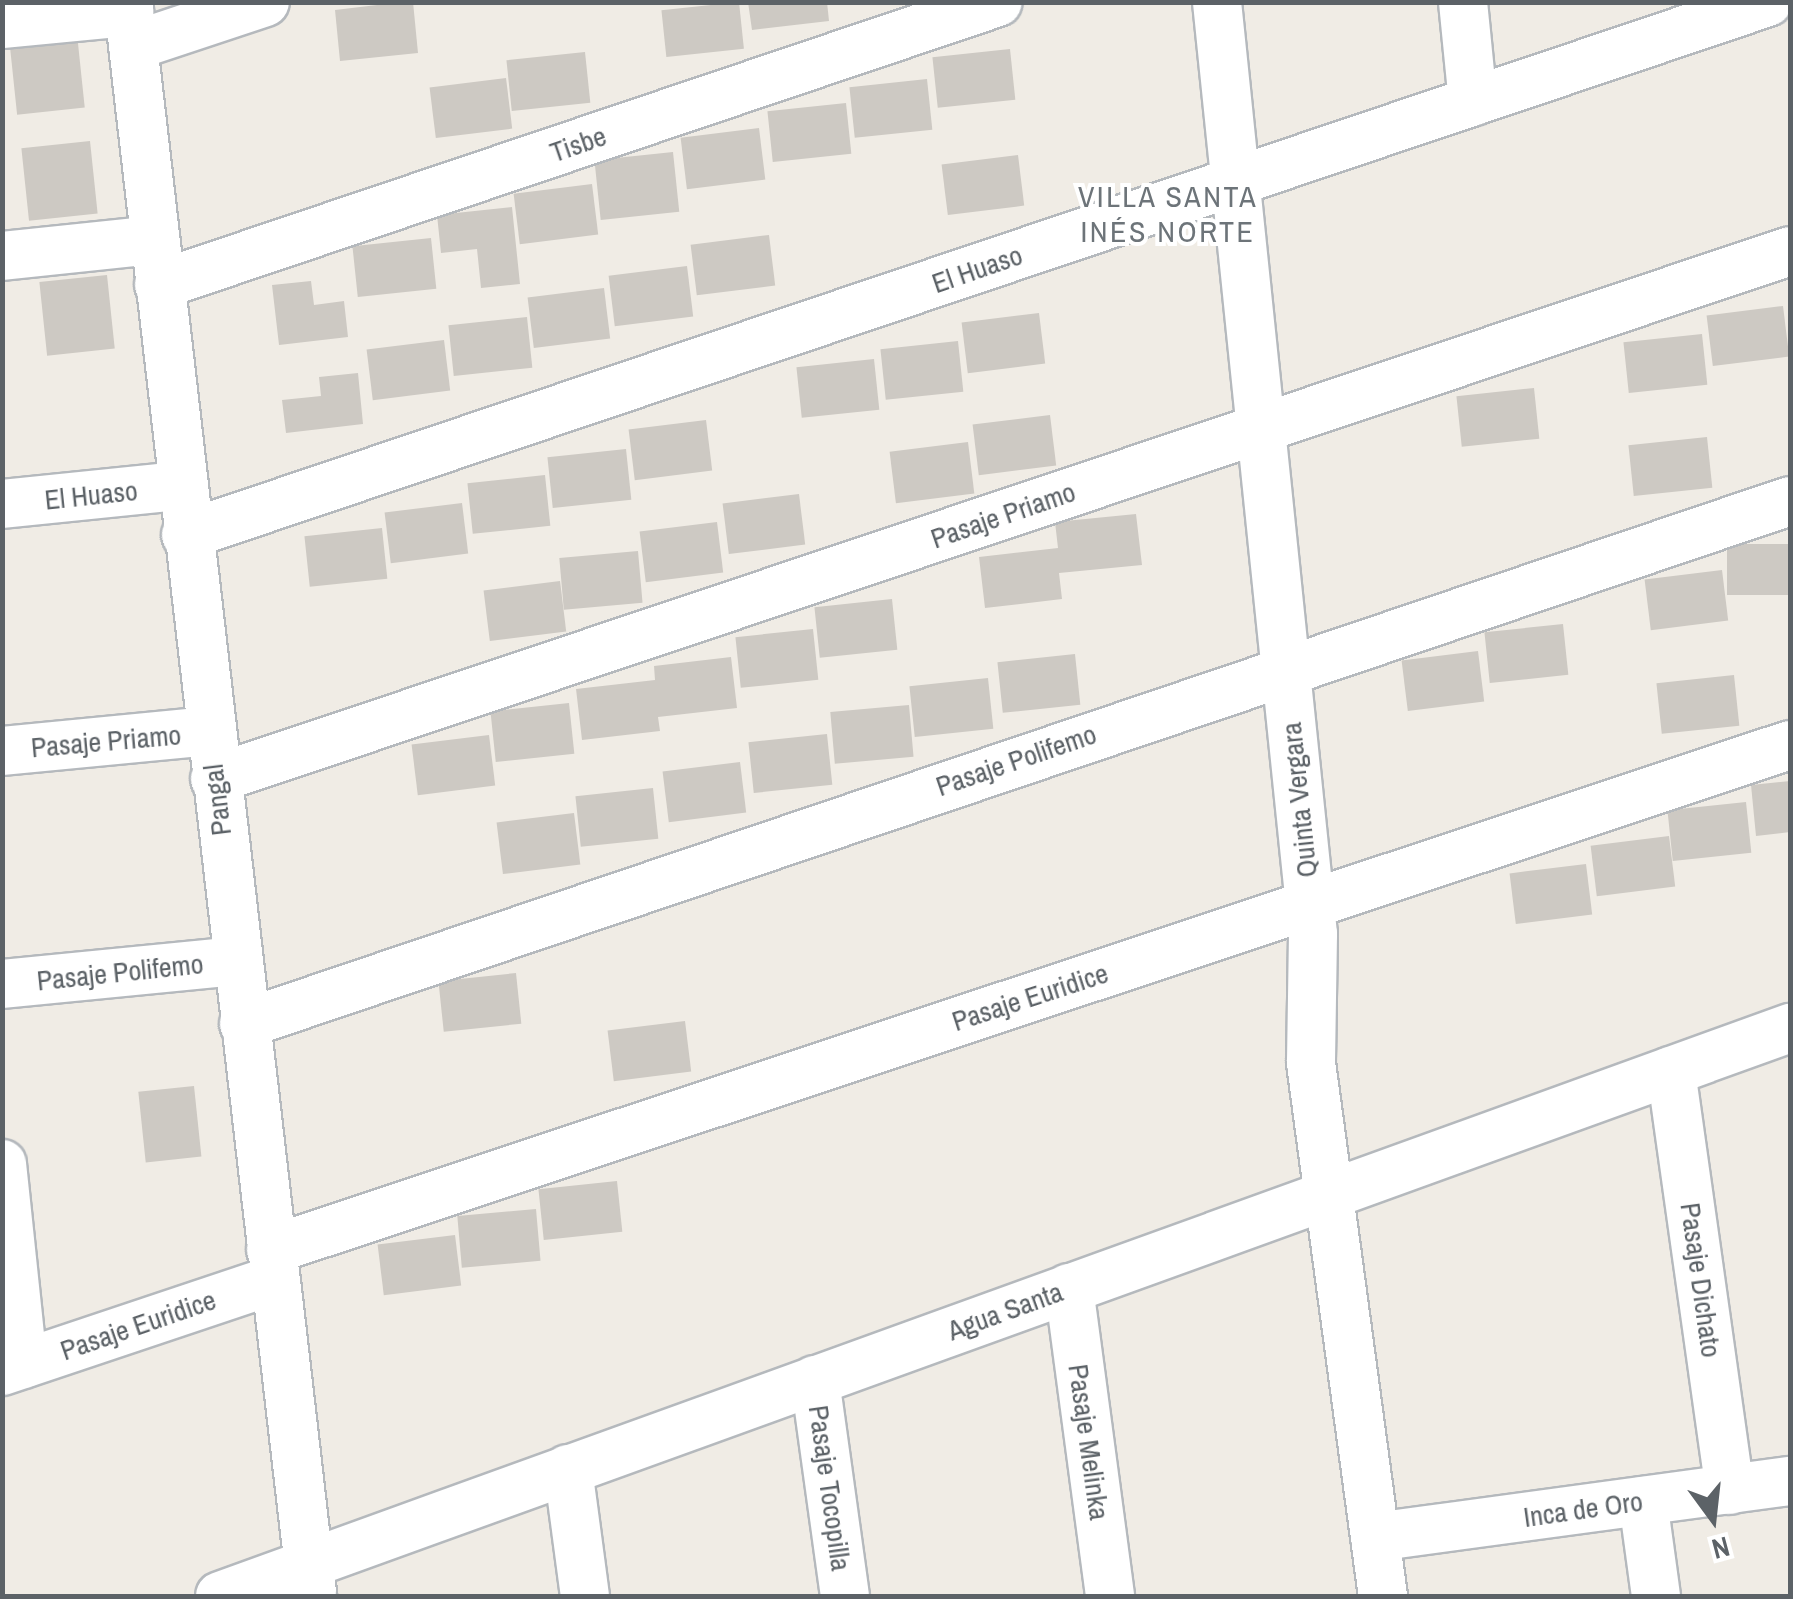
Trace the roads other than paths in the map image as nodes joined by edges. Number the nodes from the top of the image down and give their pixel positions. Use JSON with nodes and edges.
{"nodes":[{"id":1,"x":265,"y":2,"type":"edge"},
{"id":2,"x":998,"y":2,"type":"edge"},
{"id":3,"x":1217,"y":2,"type":"edge"},
{"id":4,"x":1462,"y":2,"type":"edge"},
{"id":5,"x":1768,"y":2,"type":"edge"},
{"id":6,"x":1698,"y":14,"type":"edge"},
{"id":7,"x":130,"y":20,"type":"edge"},
{"id":8,"x":2,"y":24,"type":"edge"},
{"id":9,"x":1473,"y":102,"type":"junction"},
{"id":10,"x":1236,"y":182,"type":"junction"},
{"id":11,"x":1790,"y":251,"type":"edge"},
{"id":12,"x":2,"y":256,"type":"edge"},
{"id":13,"x":156,"y":262,"type":"junction"},
{"id":14,"x":1261,"y":428,"type":"junction"},
{"id":15,"x":180,"y":486,"type":"junction"},
{"id":16,"x":1790,"y":501,"type":"edge"},
{"id":17,"x":2,"y":504,"type":"edge"},
{"id":18,"x":186,"y":535,"type":"junction"},
{"id":19,"x":1286,"y":669,"type":"junction"},
{"id":20,"x":209,"y":731,"type":"junction"},
{"id":21,"x":1790,"y":745,"type":"edge"},
{"id":22,"x":2,"y":751,"type":"edge"},
{"id":23,"x":215,"y":780,"type":"junction"},
{"id":24,"x":1310,"y":904,"type":"junction"},
{"id":25,"x":237,"y":961,"type":"junction"},
{"id":26,"x":2,"y":984,"type":"edge"},
{"id":27,"x":244,"y":1024,"type":"junction"},
{"id":28,"x":1790,"y":1028,"type":"edge"},
{"id":29,"x":1672,"y":1071,"type":"junction"},
{"id":30,"x":2,"y":1164,"type":"edge"},
{"id":31,"x":1330,"y":1194,"type":"junction"},
{"id":32,"x":273,"y":1265,"type":"junction"},
{"id":33,"x":1069,"y":1288,"type":"junction"},
{"id":34,"x":13,"y":1367,"type":"edge"},
{"id":35,"x":815,"y":1380,"type":"junction"},
{"id":36,"x":568,"y":1469,"type":"junction"},
{"id":37,"x":1790,"y":1482,"type":"edge"},
{"id":38,"x":1730,"y":1490,"type":"junction"},
{"id":39,"x":1643,"y":1501,"type":"junction"},
{"id":40,"x":1375,"y":1537,"type":"junction"},
{"id":41,"x":311,"y":1580,"type":"edge"},
{"id":42,"x":220,"y":1596,"type":"edge"},
{"id":43,"x":585,"y":1596,"type":"edge"},
{"id":44,"x":844,"y":1596,"type":"edge"},
{"id":45,"x":1110,"y":1596,"type":"edge"},
{"id":46,"x":1383,"y":1596,"type":"edge"},
{"id":47,"x":1656,"y":1596,"type":"edge"}],
"edges":[{"from":1,"to":7,"type":"street"},
{"from":2,"to":13,"type":"street","name":"Tisbe"},
{"from":3,"to":10,"type":"street","name":"Quinta Vergara"},
{"from":4,"to":9,"type":"street"},
{"from":5,"to":6,"type":"street","name":"El Huaso"},
{"from":6,"to":9,"type":"street","name":"El Huaso"},
{"from":7,"to":8,"type":"street"},
{"from":7,"to":13,"type":"street","name":"Pangal"},
{"from":9,"to":10,"type":"street","name":"El Huaso"},
{"from":10,"to":14,"type":"street","name":"Quinta Vergara"},
{"from":10,"to":18,"type":"street","name":"El Huaso"},
{"from":11,"to":14,"type":"street","name":"Pasaje Priamo"},
{"from":12,"to":13,"type":"street","name":"Tisbe"},
{"from":13,"to":15,"type":"street","name":"Pangal"},
{"from":14,"to":19,"type":"street","name":"Quinta Vergara"},
{"from":14,"to":23,"type":"street","name":"Pasaje Priamo"},
{"from":15,"to":17,"type":"street","name":"El Huaso"},
{"from":15,"to":18,"type":"street","name":"Pangal"},
{"from":16,"to":19,"type":"street","name":"Pasaje Polifemo"},
{"from":18,"to":20,"type":"street","name":"Pangal"},
{"from":19,"to":24,"type":"street","name":"Quinta Vergara"},
{"from":19,"to":27,"type":"street","name":"Pasaje Polifemo"},
{"from":20,"to":22,"type":"street","name":"Pasaje Priamo"},
{"from":20,"to":23,"type":"street","name":"Pangal"},
{"from":21,"to":24,"type":"street","name":"Pasaje Euridice"},
{"from":23,"to":25,"type":"street","name":"Pangal"},
{"from":24,"to":31,"type":"street","name":"Quinta Vergara"},
{"from":24,"to":32,"type":"street","name":"Pasaje Euridice"},
{"from":25,"to":26,"type":"street","name":"Pasaje Polifemo"},
{"from":25,"to":27,"type":"street","name":"Pangal"},
{"from":27,"to":32,"type":"street","name":"Pangal"},
{"from":28,"to":29,"type":"street","name":"Agua Santa"},
{"from":29,"to":31,"type":"street","name":"Agua Santa"},
{"from":29,"to":38,"type":"street","name":"Pasaje Dichato"},
{"from":30,"to":34,"type":"street"},
{"from":31,"to":33,"type":"street","name":"Agua Santa"},
{"from":31,"to":40,"type":"street","name":"Quinta Vergara"},
{"from":32,"to":34,"type":"street","name":"Pasaje Euridice"},
{"from":32,"to":41,"type":"street","name":"Pangal"},
{"from":33,"to":35,"type":"street","name":"Agua Santa"},
{"from":33,"to":45,"type":"street","name":"Pasaje Melinka"},
{"from":35,"to":36,"type":"street","name":"Agua Santa"},
{"from":35,"to":44,"type":"street","name":"Pasaje Tocopilla"},
{"from":36,"to":41,"type":"street","name":"Agua Santa"},
{"from":36,"to":43,"type":"street"},
{"from":37,"to":38,"type":"street","name":"Inca de Oro"},
{"from":38,"to":39,"type":"street","name":"Inca de Oro"},
{"from":39,"to":40,"type":"street","name":"Inca de Oro"},
{"from":39,"to":47,"type":"street"},
{"from":40,"to":46,"type":"street","name":"Quinta Vergara"},
{"from":41,"to":42,"type":"street","name":"Agua Santa"}]}
